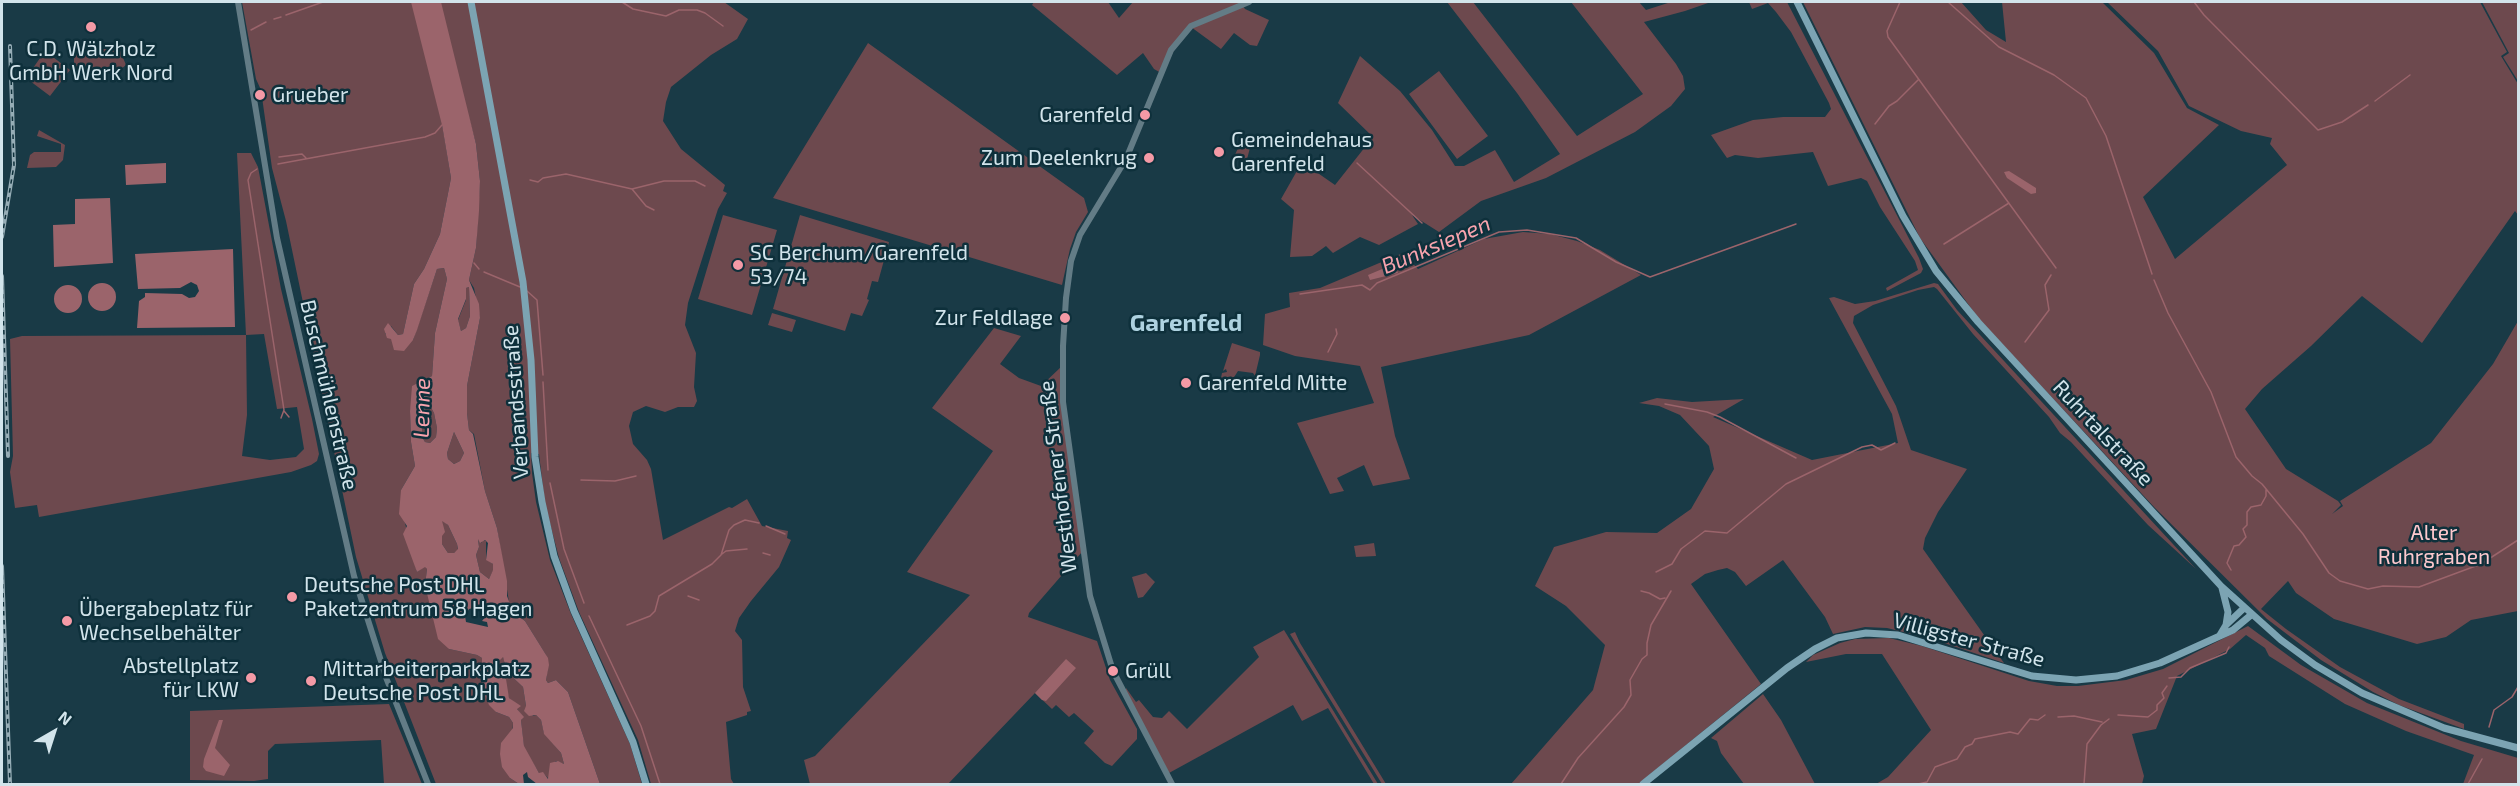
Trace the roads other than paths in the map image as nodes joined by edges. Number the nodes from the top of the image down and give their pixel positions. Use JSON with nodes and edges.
{"nodes":[{"id":1,"x":238,"y":2,"type":"edge"},
{"id":2,"x":471,"y":2,"type":"edge"},
{"id":3,"x":1249,"y":2,"type":"edge"},
{"id":4,"x":1797,"y":2,"type":"edge"},
{"id":5,"x":2221,"y":586,"type":"junction"},
{"id":6,"x":2244,"y":608,"type":"junction"},
{"id":7,"x":2251,"y":615,"type":"junction"},
{"id":8,"x":2226,"y":625,"type":"junction"},
{"id":9,"x":2220,"y":635,"type":"junction"},
{"id":10,"x":2518,"y":748,"type":"edge"},
{"id":11,"x":428,"y":784,"type":"edge"},
{"id":12,"x":646,"y":784,"type":"edge"},
{"id":13,"x":1172,"y":784,"type":"edge"},
{"id":14,"x":1643,"y":784,"type":"edge"}],
"edges":[{"from":1,"to":11,"type":"street","name":"Buschmühlenstraße"},
{"from":2,"to":12,"type":"main road","name":"Verbandsstraße"},
{"from":3,"to":13,"type":"street","name":"Westhofener Straße"},
{"from":4,"to":5,"type":"main road","name":"Ruhrtalstraße"},
{"from":5,"to":6,"type":"main road","name":"Ruhrtalstraße"},
{"from":5,"to":8,"type":"main road"},
{"from":6,"to":7,"type":"main road","name":"Ruhrtalstraße"},
{"from":6,"to":8,"type":"main road"},
{"from":7,"to":9,"type":"main road","name":"Villigster Straße"},
{"from":7,"to":10,"type":"main road","name":"Ruhrtalstraße"},
{"from":8,"to":9,"type":"main road"},
{"from":9,"to":14,"type":"main road","name":"Villigster Straße"}]}
